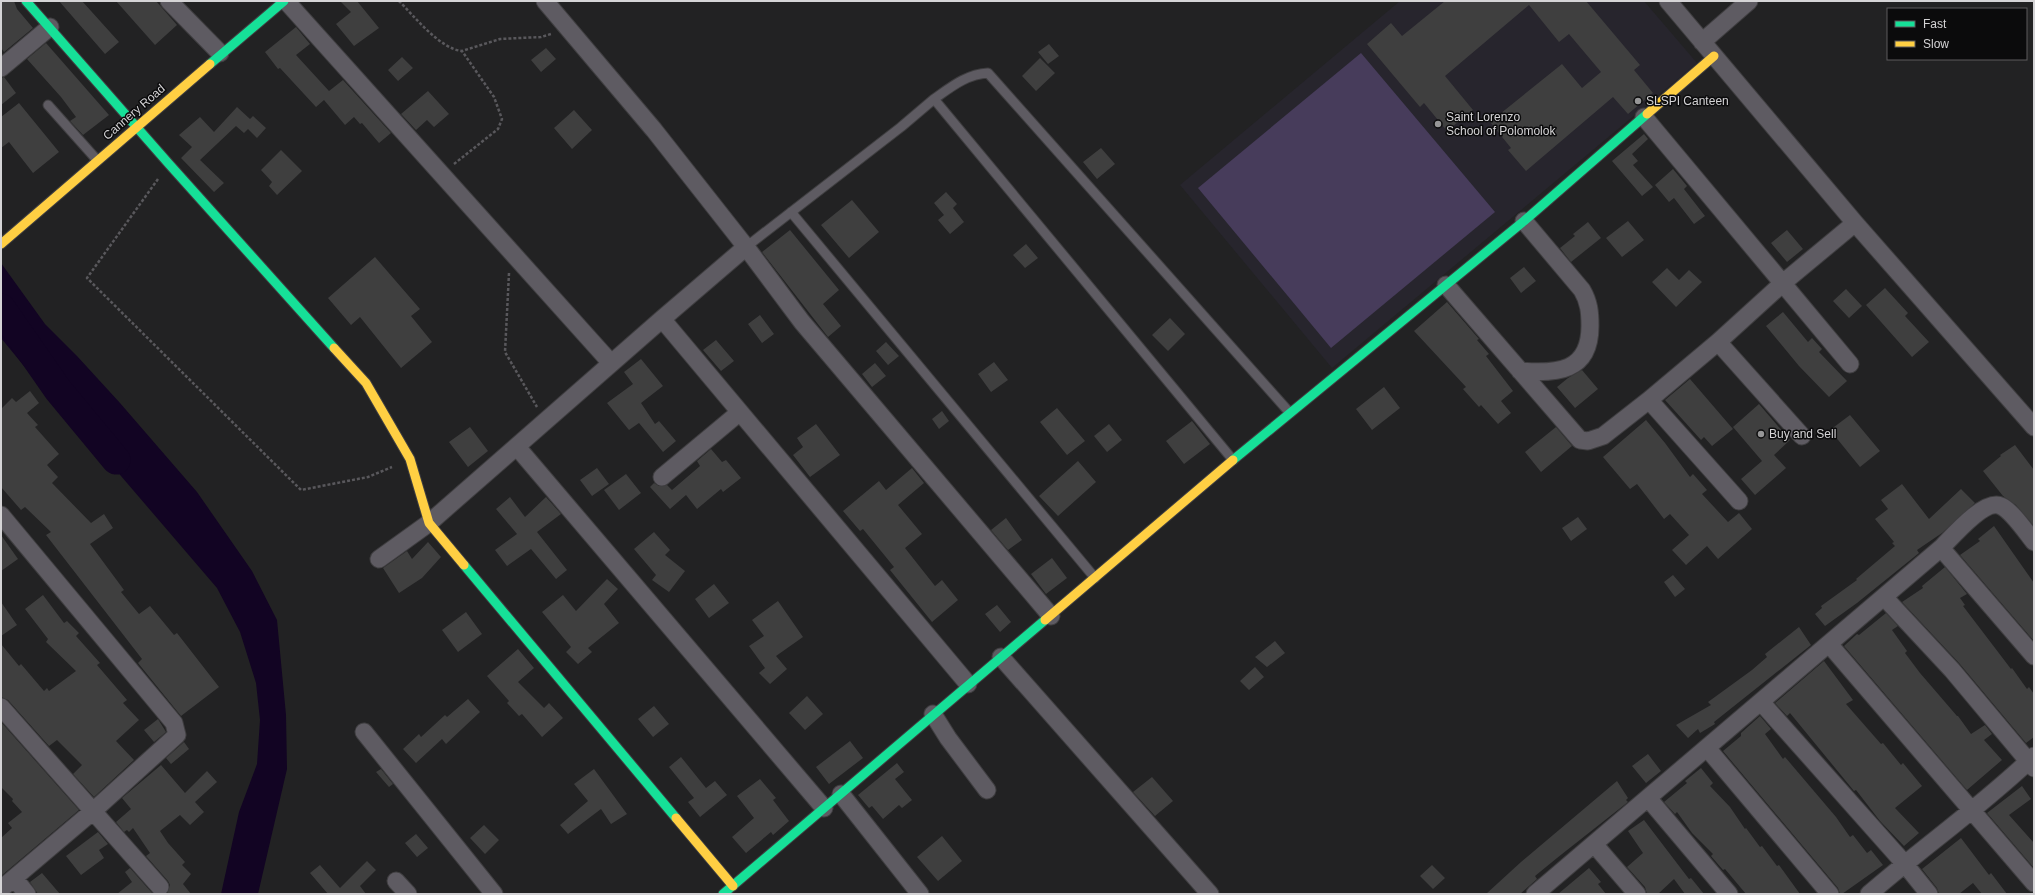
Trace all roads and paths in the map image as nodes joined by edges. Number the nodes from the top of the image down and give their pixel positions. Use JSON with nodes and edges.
{"nodes":[{"id":1,"x":26,"y":1,"type":"edge"},
{"id":2,"x":169,"y":1,"type":"edge"},
{"id":3,"x":285,"y":1,"type":"edge"},
{"id":4,"x":399,"y":1,"type":"edge"},
{"id":5,"x":545,"y":1,"type":"edge"},
{"id":6,"x":1668,"y":1,"type":"edge"},
{"id":7,"x":1749,"y":1,"type":"edge"},
{"id":8,"x":50,"y":28,"type":"junction"},
{"id":9,"x":568,"y":28,"type":"junction"},
{"id":10,"x":1702,"y":42,"type":"junction"},
{"id":11,"x":462,"y":51,"type":"junction"},
{"id":12,"x":220,"y":54,"type":"junction"},
{"id":13,"x":1714,"y":56,"type":"junction"},
{"id":14,"x":1,"y":68,"type":"edge"},
{"id":15,"x":934,"y":99,"type":"junction"},
{"id":16,"x":48,"y":105,"type":"dead end"},
{"id":17,"x":1644,"y":117,"type":"junction"},
{"id":18,"x":136,"y":126,"type":"junction"},
{"id":19,"x":97,"y":160,"type":"junction"},
{"id":20,"x":169,"y":164,"type":"junction"},
{"id":21,"x":442,"y":174,"type":"junction"},
{"id":22,"x":791,"y":212,"type":"junction"},
{"id":23,"x":1524,"y":221,"type":"junction"},
{"id":24,"x":1855,"y":223,"type":"junction"},
{"id":25,"x":1,"y":244,"type":"edge"},
{"id":26,"x":746,"y":247,"type":"junction"},
{"id":27,"x":510,"y":250,"type":"junction"},
{"id":28,"x":1784,"y":282,"type":"junction"},
{"id":29,"x":1446,"y":285,"type":"junction"},
{"id":30,"x":662,"y":319,"type":"junction"},
{"id":31,"x":1718,"y":342,"type":"junction"},
{"id":32,"x":612,"y":363,"type":"junction"},
{"id":33,"x":1850,"y":364,"type":"dead end"},
{"id":34,"x":1520,"y":371,"type":"junction"},
{"id":35,"x":1649,"y":400,"type":"junction"},
{"id":36,"x":740,"y":412,"type":"junction"},
{"id":37,"x":1290,"y":413,"type":"junction"},
{"id":38,"x":545,"y":422,"type":"junction"},
{"id":39,"x":2034,"y":427,"type":"edge"},
{"id":40,"x":1802,"y":436,"type":"dead end"},
{"id":41,"x":517,"y":447,"type":"junction"},
{"id":42,"x":410,"y":459,"type":"junction"},
{"id":43,"x":1233,"y":460,"type":"junction"},
{"id":44,"x":662,"y":477,"type":"dead end"},
{"id":45,"x":1739,"y":501,"type":"dead end"},
{"id":46,"x":1,"y":515,"type":"edge"},
{"id":47,"x":429,"y":523,"type":"junction"},
{"id":48,"x":2034,"y":542,"type":"edge"},
{"id":49,"x":1941,"y":548,"type":"junction"},
{"id":50,"x":379,"y":559,"type":"dead end"},
{"id":51,"x":1095,"y":578,"type":"junction"},
{"id":52,"x":1884,"y":597,"type":"junction"},
{"id":53,"x":1051,"y":616,"type":"junction"},
{"id":54,"x":1829,"y":644,"type":"junction"},
{"id":55,"x":2034,"y":656,"type":"edge"},
{"id":56,"x":1000,"y":657,"type":"junction"},
{"id":57,"x":968,"y":684,"type":"junction"},
{"id":58,"x":1761,"y":702,"type":"junction"},
{"id":59,"x":1,"y":707,"type":"edge"},
{"id":60,"x":933,"y":714,"type":"junction"},
{"id":61,"x":364,"y":732,"type":"dead end"},
{"id":62,"x":1707,"y":748,"type":"junction"},
{"id":63,"x":2032,"y":762,"type":"edge"},
{"id":64,"x":987,"y":790,"type":"dead end"},
{"id":65,"x":841,"y":794,"type":"junction"},
{"id":66,"x":1648,"y":798,"type":"junction"},
{"id":67,"x":824,"y":808,"type":"junction"},
{"id":68,"x":1972,"y":809,"type":"junction"},
{"id":69,"x":92,"y":812,"type":"junction"},
{"id":70,"x":1594,"y":844,"type":"junction"},
{"id":71,"x":1904,"y":863,"type":"junction"},
{"id":72,"x":14,"y":878,"type":"junction"},
{"id":73,"x":396,"y":881,"type":"dead end"},
{"id":74,"x":2034,"y":883,"type":"edge"},
{"id":75,"x":733,"y":886,"type":"junction"},
{"id":76,"x":160,"y":887,"type":"dead end"},
{"id":77,"x":1,"y":889,"type":"edge"},
{"id":78,"x":27,"y":894,"type":"edge"},
{"id":79,"x":408,"y":894,"type":"edge"},
{"id":80,"x":494,"y":894,"type":"edge"},
{"id":81,"x":723,"y":894,"type":"edge"},
{"id":82,"x":920,"y":894,"type":"edge"},
{"id":83,"x":1210,"y":894,"type":"edge"},
{"id":84,"x":1536,"y":894,"type":"edge"},
{"id":85,"x":1637,"y":894,"type":"edge"},
{"id":86,"x":1729,"y":894,"type":"edge"},
{"id":87,"x":1830,"y":894,"type":"edge"},
{"id":88,"x":1869,"y":894,"type":"edge"},
{"id":89,"x":1929,"y":894,"type":"edge"}],
"edges":[{"from":1,"to":8,"type":"street"},
{"from":2,"to":12,"type":"street"},
{"from":3,"to":12,"type":"street","name":"Cannery Road"},
{"from":3,"to":21,"type":"street"},
{"from":4,"to":11,"type":"path"},
{"from":5,"to":9,"type":"street"},
{"from":6,"to":10,"type":"street"},
{"from":7,"to":10,"type":"street"},
{"from":8,"to":14,"type":"street"},
{"from":8,"to":18,"type":"street"},
{"from":9,"to":11,"type":"path"},
{"from":9,"to":26,"type":"street"},
{"from":10,"to":13,"type":"street"},
{"from":11,"to":21,"type":"path"},
{"from":12,"to":18,"type":"street","name":"Cannery Road"},
{"from":13,"to":17,"type":"street"},
{"from":13,"to":24,"type":"street"},
{"from":15,"to":22,"type":"lane"},
{"from":15,"to":37,"type":"lane"},
{"from":15,"to":43,"type":"lane"},
{"from":16,"to":19,"type":"lane"},
{"from":17,"to":23,"type":"street"},
{"from":17,"to":28,"type":"street"},
{"from":18,"to":19,"type":"street","name":"Cannery Road"},
{"from":18,"to":20,"type":"street"},
{"from":19,"to":25,"type":"street","name":"Cannery Road"},
{"from":20,"to":42,"type":"street"},
{"from":20,"to":42,"type":"path"},
{"from":21,"to":27,"type":"street"},
{"from":22,"to":26,"type":"lane"},
{"from":22,"to":51,"type":"lane"},
{"from":23,"to":29,"type":"street"},
{"from":23,"to":34,"type":"street"},
{"from":24,"to":28,"type":"street"},
{"from":24,"to":39,"type":"street"},
{"from":26,"to":30,"type":"street"},
{"from":26,"to":53,"type":"street"},
{"from":27,"to":32,"type":"street"},
{"from":27,"to":38,"type":"path"},
{"from":28,"to":31,"type":"street"},
{"from":28,"to":33,"type":"street"},
{"from":29,"to":34,"type":"street"},
{"from":29,"to":37,"type":"street"},
{"from":30,"to":32,"type":"street"},
{"from":30,"to":36,"type":"street"},
{"from":31,"to":35,"type":"street"},
{"from":31,"to":40,"type":"street"},
{"from":32,"to":38,"type":"street"},
{"from":34,"to":35,"type":"street"},
{"from":35,"to":45,"type":"street"},
{"from":36,"to":44,"type":"street"},
{"from":36,"to":57,"type":"street"},
{"from":37,"to":43,"type":"street"},
{"from":38,"to":41,"type":"street"},
{"from":41,"to":47,"type":"street"},
{"from":41,"to":67,"type":"street"},
{"from":42,"to":47,"type":"street"},
{"from":43,"to":51,"type":"street"},
{"from":46,"to":69,"type":"street"},
{"from":47,"to":50,"type":"street"},
{"from":47,"to":75,"type":"street"},
{"from":48,"to":49,"type":"street"},
{"from":49,"to":52,"type":"street"},
{"from":49,"to":55,"type":"street"},
{"from":51,"to":53,"type":"street"},
{"from":52,"to":54,"type":"street"},
{"from":52,"to":63,"type":"street"},
{"from":53,"to":56,"type":"street"},
{"from":54,"to":58,"type":"street"},
{"from":54,"to":68,"type":"street"},
{"from":56,"to":57,"type":"street"},
{"from":56,"to":83,"type":"street"},
{"from":57,"to":60,"type":"street"},
{"from":58,"to":62,"type":"street"},
{"from":58,"to":71,"type":"street"},
{"from":59,"to":69,"type":"street"},
{"from":60,"to":64,"type":"street"},
{"from":60,"to":65,"type":"street"},
{"from":61,"to":80,"type":"street"},
{"from":62,"to":66,"type":"street"},
{"from":62,"to":87,"type":"street"},
{"from":63,"to":68,"type":"street"},
{"from":65,"to":67,"type":"street"},
{"from":65,"to":82,"type":"street"},
{"from":66,"to":70,"type":"street"},
{"from":66,"to":86,"type":"street"},
{"from":67,"to":75,"type":"street"},
{"from":68,"to":71,"type":"street"},
{"from":68,"to":74,"type":"street"},
{"from":69,"to":72,"type":"street"},
{"from":69,"to":76,"type":"street"},
{"from":70,"to":84,"type":"street"},
{"from":70,"to":85,"type":"street"},
{"from":71,"to":88,"type":"street"},
{"from":71,"to":89,"type":"street"},
{"from":72,"to":77,"type":"street"},
{"from":72,"to":78,"type":"street"},
{"from":73,"to":79,"type":"street"},
{"from":75,"to":81,"type":"street"}]}
